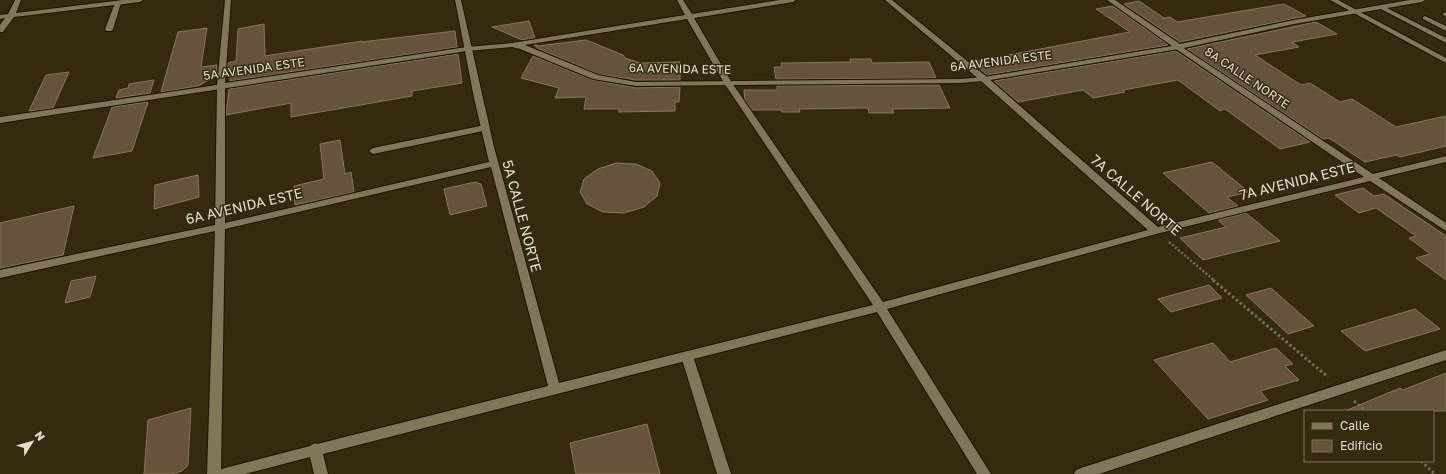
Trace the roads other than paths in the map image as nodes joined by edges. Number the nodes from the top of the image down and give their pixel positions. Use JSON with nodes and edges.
{"nodes":[{"id":1,"x":18,"y":0,"type":"edge"},
{"id":2,"x":140,"y":0,"type":"edge"},
{"id":3,"x":228,"y":0,"type":"edge"},
{"id":4,"x":458,"y":0,"type":"edge"},
{"id":5,"x":680,"y":0,"type":"edge"},
{"id":6,"x":793,"y":0,"type":"edge"},
{"id":7,"x":888,"y":0,"type":"edge"},
{"id":8,"x":1110,"y":0,"type":"edge"},
{"id":9,"x":1333,"y":0,"type":"edge"},
{"id":10,"x":1422,"y":0,"type":"edge"},
{"id":11,"x":118,"y":3,"type":"junction"},
{"id":12,"x":1381,"y":7,"type":"junction"},
{"id":13,"x":1355,"y":12,"type":"junction"},
{"id":14,"x":11,"y":16,"type":"junction"},
{"id":15,"x":689,"y":16,"type":"junction"},
{"id":16,"x":1435,"y":16,"type":"dead end"},
{"id":17,"x":0,"y":17,"type":"edge"},
{"id":18,"x":1446,"y":17,"type":"edge"},
{"id":19,"x":1425,"y":18,"type":"dead end"},
{"id":20,"x":109,"y":29,"type":"dead end"},
{"id":21,"x":1446,"y":29,"type":"edge"},
{"id":22,"x":0,"y":30,"type":"edge"},
{"id":23,"x":1444,"y":38,"type":"edge"},
{"id":24,"x":512,"y":45,"type":"junction"},
{"id":25,"x":1179,"y":47,"type":"junction"},
{"id":26,"x":467,"y":49,"type":"junction"},
{"id":27,"x":1446,"y":61,"type":"edge"},
{"id":28,"x":984,"y":79,"type":"junction"},
{"id":29,"x":728,"y":83,"type":"junction"},
{"id":30,"x":221,"y":86,"type":"junction"},
{"id":31,"x":0,"y":120,"type":"edge"},
{"id":32,"x":485,"y":128,"type":"junction"},
{"id":33,"x":373,"y":151,"type":"dead end"},
{"id":34,"x":1446,"y":159,"type":"edge"},
{"id":35,"x":493,"y":164,"type":"junction"},
{"id":36,"x":1370,"y":177,"type":"junction"},
{"id":37,"x":220,"y":226,"type":"junction"},
{"id":38,"x":1446,"y":228,"type":"edge"},
{"id":39,"x":1156,"y":231,"type":"junction"},
{"id":40,"x":0,"y":274,"type":"edge"},
{"id":41,"x":880,"y":307,"type":"junction"},
{"id":42,"x":1446,"y":355,"type":"edge"},
{"id":43,"x":687,"y":356,"type":"junction"},
{"id":44,"x":555,"y":390,"type":"junction"},
{"id":45,"x":315,"y":449,"type":"junction"},
{"id":46,"x":214,"y":474,"type":"edge"},
{"id":47,"x":222,"y":474,"type":"edge"},
{"id":48,"x":321,"y":474,"type":"edge"},
{"id":49,"x":724,"y":474,"type":"edge"},
{"id":50,"x":984,"y":474,"type":"edge"},
{"id":51,"x":1081,"y":474,"type":"edge"}],
"edges":[{"from":1,"to":14,"type":"street"},
{"from":2,"to":11,"type":"street"},
{"from":3,"to":30,"type":"street"},
{"from":4,"to":26,"type":"street","name":"5A CALLE NORTE"},
{"from":5,"to":15,"type":"street"},
{"from":6,"to":15,"type":"street","name":"5A AVENIDA ESTE"},
{"from":7,"to":28,"type":"street","name":"7A CALLE NORTE"},
{"from":8,"to":25,"type":"street","name":"8A CALLE NORTE"},
{"from":9,"to":13,"type":"street"},
{"from":10,"to":12,"type":"street","name":"6A AVENIDA ESTE"},
{"from":11,"to":14,"type":"street"},
{"from":11,"to":20,"type":"street"},
{"from":12,"to":13,"type":"street","name":"6A AVENIDA ESTE"},
{"from":12,"to":23,"type":"street"},
{"from":13,"to":25,"type":"street","name":"6A AVENIDA ESTE"},
{"from":13,"to":27,"type":"street"},
{"from":14,"to":17,"type":"street"},
{"from":14,"to":22,"type":"street"},
{"from":15,"to":24,"type":"street","name":"5A AVENIDA ESTE"},
{"from":15,"to":29,"type":"street"},
{"from":16,"to":18,"type":"street"},
{"from":19,"to":21,"type":"street"},
{"from":24,"to":26,"type":"street","name":"5A AVENIDA ESTE"},
{"from":24,"to":29,"type":"street","name":"6A AVENIDA ESTE"},
{"from":25,"to":28,"type":"street","name":"6A AVENIDA ESTE"},
{"from":25,"to":36,"type":"street","name":"8A CALLE NORTE"},
{"from":26,"to":30,"type":"street","name":"5A AVENIDA ESTE"},
{"from":26,"to":32,"type":"street","name":"5A CALLE NORTE"},
{"from":28,"to":29,"type":"street","name":"6A AVENIDA ESTE"},
{"from":28,"to":39,"type":"street","name":"7A CALLE NORTE"},
{"from":29,"to":41,"type":"street"},
{"from":30,"to":31,"type":"street","name":"5A AVENIDA ESTE"},
{"from":30,"to":37,"type":"street"},
{"from":32,"to":33,"type":"street"},
{"from":32,"to":35,"type":"street","name":"5A CALLE NORTE"},
{"from":34,"to":36,"type":"street","name":"7A AVENIDA ESTE"},
{"from":35,"to":37,"type":"street","name":"6A AVENIDA ESTE"},
{"from":35,"to":44,"type":"street","name":"5A CALLE NORTE"},
{"from":36,"to":38,"type":"street","name":"8A CALLE NORTE"},
{"from":36,"to":39,"type":"street","name":"7A AVENIDA ESTE"},
{"from":37,"to":40,"type":"street","name":"6A AVENIDA ESTE"},
{"from":37,"to":46,"type":"street"},
{"from":39,"to":41,"type":"street","name":"7A AVENIDA ESTE"},
{"from":41,"to":43,"type":"street","name":"7A AVENIDA ESTE"},
{"from":41,"to":50,"type":"street"},
{"from":42,"to":51,"type":"street"},
{"from":43,"to":44,"type":"street","name":"7A AVENIDA ESTE"},
{"from":43,"to":49,"type":"street"},
{"from":44,"to":45,"type":"street","name":"7A AVENIDA ESTE"},
{"from":45,"to":47,"type":"street","name":"7A AVENIDA ESTE"},
{"from":45,"to":48,"type":"street"}]}
